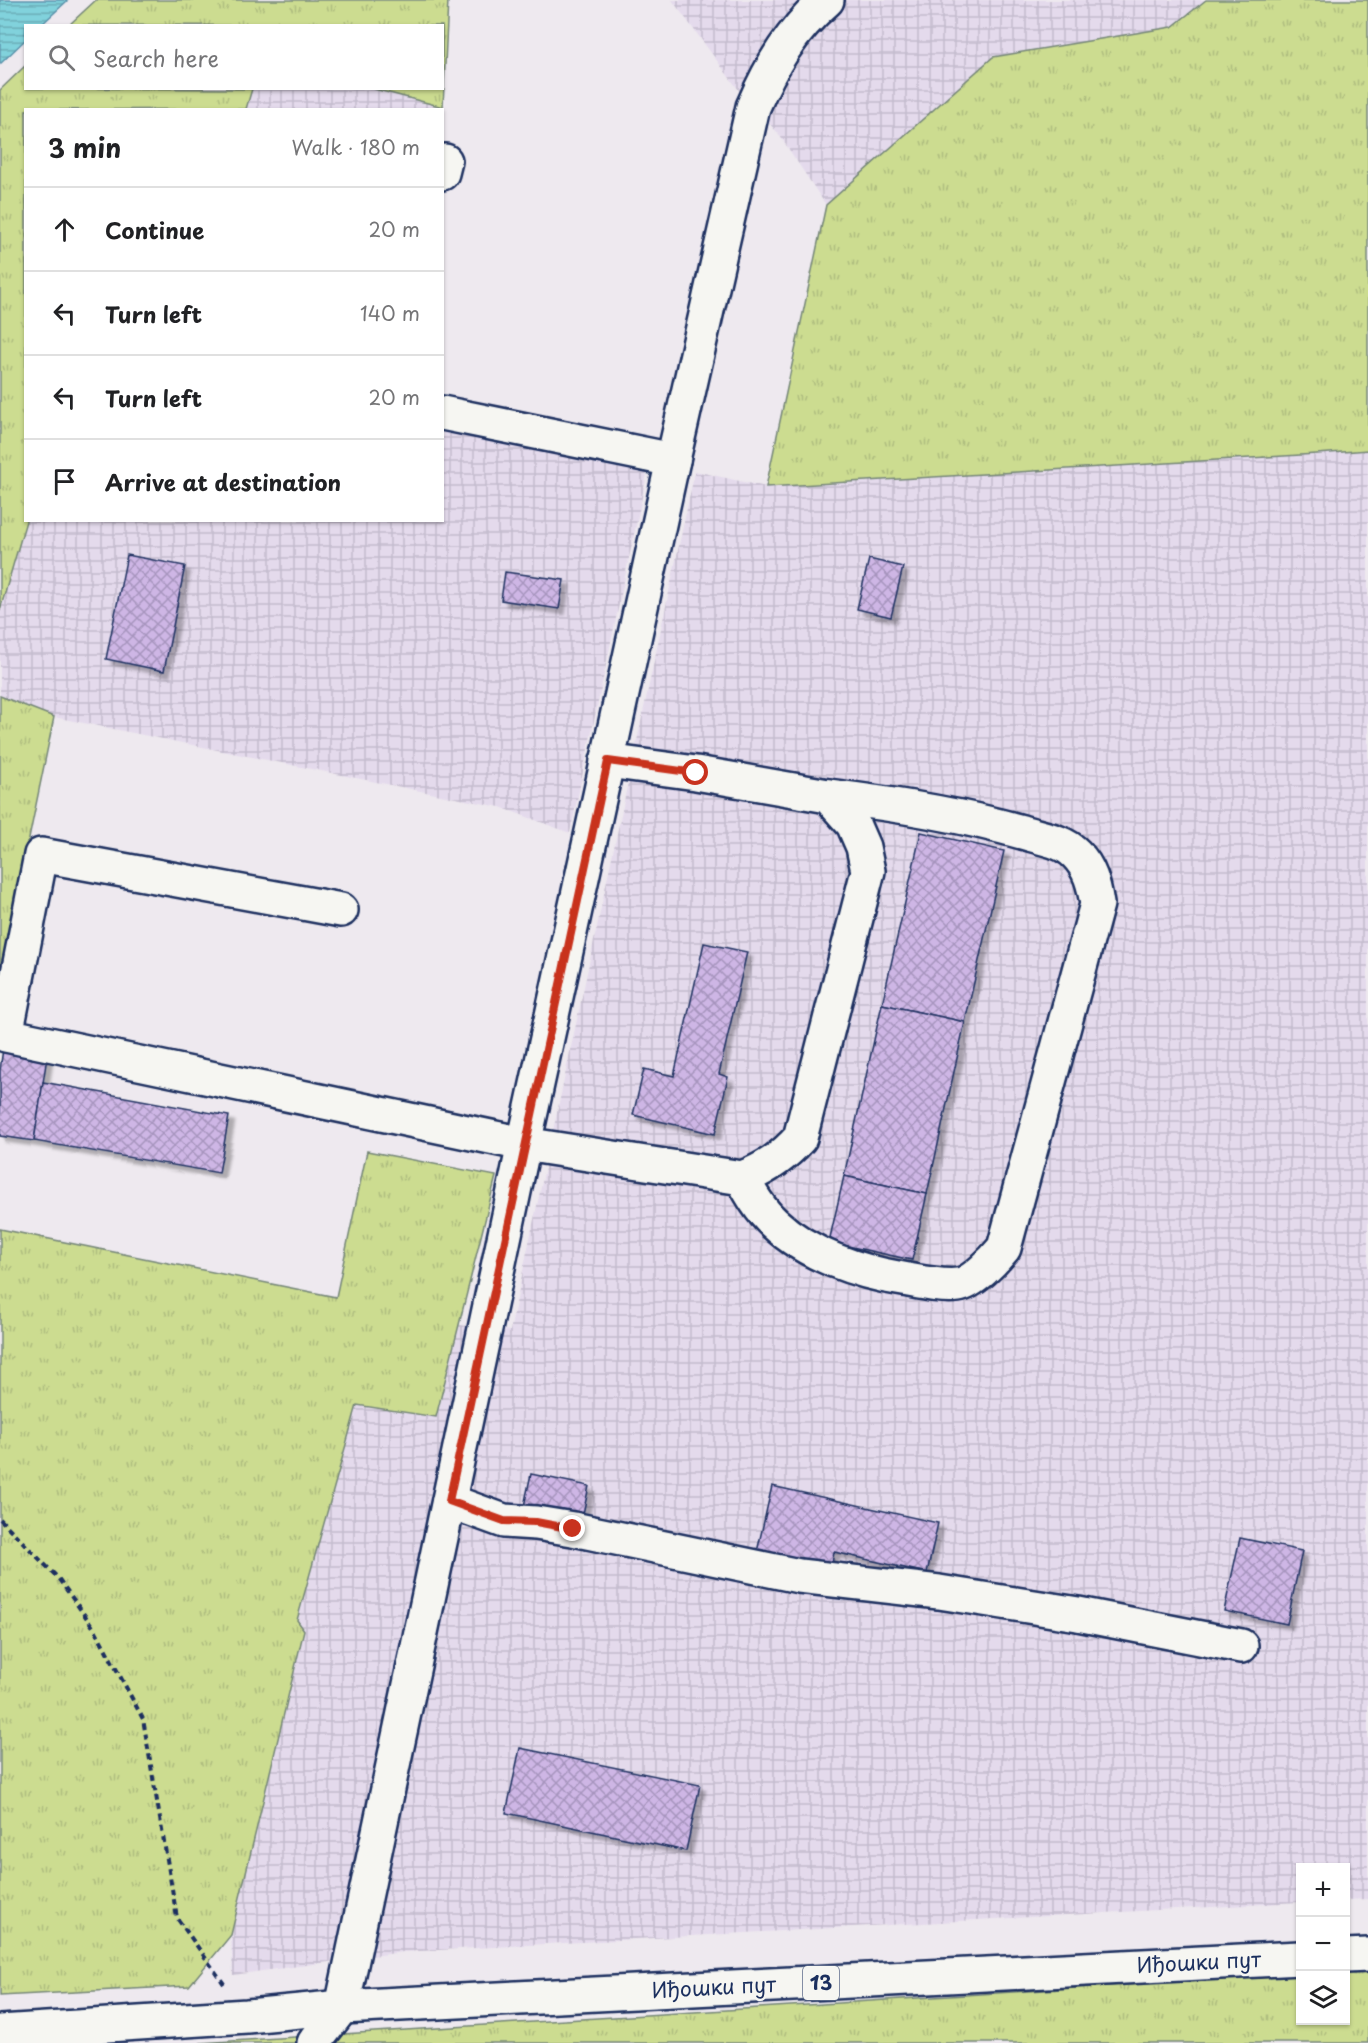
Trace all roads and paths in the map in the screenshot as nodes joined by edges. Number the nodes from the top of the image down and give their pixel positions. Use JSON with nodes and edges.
{"nodes":[{"id":1,"x":827,"y":0,"type":"edge"},
{"id":2,"x":444,"y":413,"type":"edge"},
{"id":3,"x":673,"y":460,"type":"junction"},
{"id":4,"x":608,"y":761,"type":"junction"},
{"id":5,"x":828,"y":796,"type":"junction"},
{"id":6,"x":341,"y":910,"type":"dead end"},
{"id":7,"x":524,"y":1144,"type":"junction"},
{"id":8,"x":742,"y":1178,"type":"junction"},
{"id":9,"x":449,"y":1501,"type":"junction"},
{"id":10,"x":0,"y":1519,"type":"edge"},
{"id":11,"x":1241,"y":1646,"type":"dead end"},
{"id":12,"x":1368,"y":1955,"type":"edge"},
{"id":13,"x":1350,"y":1956,"type":"edge"},
{"id":14,"x":1296,"y":1958,"type":"edge"},
{"id":15,"x":342,"y":2007,"type":"junction"},
{"id":16,"x":247,"y":2016,"type":"junction"},
{"id":17,"x":0,"y":2032,"type":"edge"},
{"id":18,"x":314,"y":2043,"type":"edge"}],
"edges":[{"from":1,"to":3,"type":"main road"},
{"from":2,"to":3,"type":"main road"},
{"from":3,"to":4,"type":"main road"},
{"from":4,"to":5,"type":"main road"},
{"from":4,"to":7,"type":"main road"},
{"from":5,"to":8,"type":"main road"},
{"from":5,"to":8,"type":"main road"},
{"from":6,"to":7,"type":"main road"},
{"from":7,"to":8,"type":"main road"},
{"from":7,"to":9,"type":"main road"},
{"from":9,"to":11,"type":"main road"},
{"from":9,"to":15,"type":"main road"},
{"from":10,"to":16,"type":"path"},
{"from":12,"to":13,"type":"main road"},
{"from":14,"to":15,"type":"main road","name":"Иђошки пут","number":"13"},
{"from":15,"to":16,"type":"main road","number":"13"},
{"from":15,"to":18,"type":"main road"},
{"from":16,"to":17,"type":"main road","number":"13"}]}
